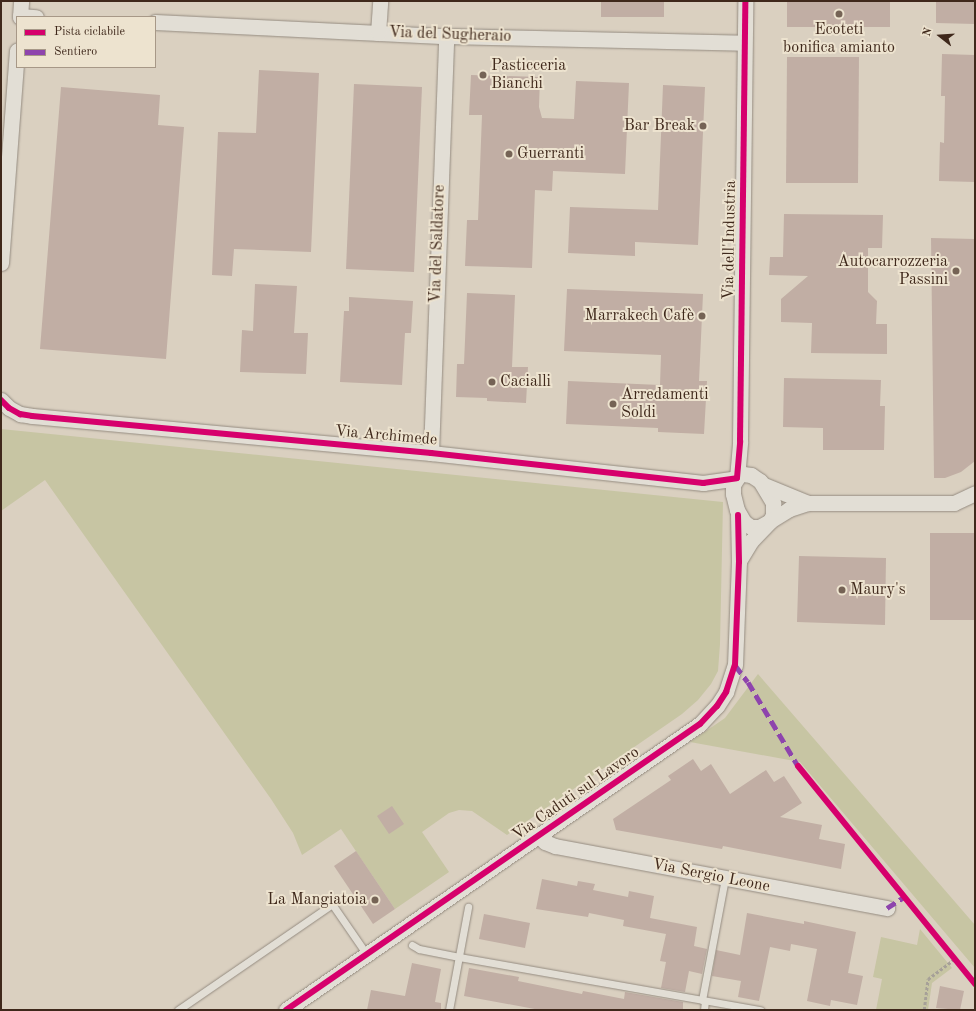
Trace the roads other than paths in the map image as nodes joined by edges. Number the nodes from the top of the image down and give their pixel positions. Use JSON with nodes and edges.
{"nodes":[{"id":1,"x":21,"y":1,"type":"edge"},
{"id":2,"x":380,"y":1,"type":"edge"},
{"id":3,"x":745,"y":1,"type":"edge"},
{"id":4,"x":20,"y":16,"type":"edge"},
{"id":5,"x":156,"y":22,"type":"edge"},
{"id":6,"x":378,"y":33,"type":"junction"},
{"id":7,"x":446,"y":36,"type":"junction"},
{"id":8,"x":744,"y":44,"type":"junction"},
{"id":9,"x":16,"y":64,"type":"edge"},
{"id":10,"x":1,"y":263,"type":"edge"},
{"id":11,"x":1,"y":400,"type":"edge"},
{"id":12,"x":740,"y":441,"type":"junction"},
{"id":13,"x":431,"y":453,"type":"junction"},
{"id":14,"x":737,"y":478,"type":"junction"},
{"id":15,"x":703,"y":482,"type":"junction"},
{"id":16,"x":762,"y":483,"type":"junction"},
{"id":17,"x":975,"y":493,"type":"edge"},
{"id":18,"x":734,"y":499,"type":"junction"},
{"id":19,"x":808,"y":503,"type":"junction"},
{"id":20,"x":738,"y":515,"type":"junction"},
{"id":21,"x":770,"y":521,"type":"junction"},
{"id":22,"x":739,"y":562,"type":"junction"},
{"id":23,"x":539,"y":836,"type":"junction"},
{"id":24,"x":725,"y":878,"type":"junction"},
{"id":25,"x":468,"y":907,"type":"dead end"},
{"id":26,"x":887,"y":908,"type":"dead end"},
{"id":27,"x":412,"y":945,"type":"dead end"},
{"id":28,"x":367,"y":955,"type":"junction"},
{"id":29,"x":458,"y":957,"type":"junction"},
{"id":30,"x":704,"y":1000,"type":"junction"},
{"id":31,"x":178,"y":1010,"type":"edge"},
{"id":32,"x":286,"y":1010,"type":"edge"},
{"id":33,"x":449,"y":1010,"type":"edge"},
{"id":34,"x":704,"y":1010,"type":"edge"},
{"id":35,"x":760,"y":1010,"type":"edge"}],
"edges":[{"from":1,"to":4,"type":"street"},
{"from":2,"to":6,"type":"street"},
{"from":3,"to":8,"type":"street","name":"Via dell'Industria"},
{"from":5,"to":6,"type":"street","name":"Via del Sugheraio"},
{"from":6,"to":7,"type":"street","name":"Via del Sugheraio"},
{"from":7,"to":8,"type":"street","name":"Via del Sugheraio"},
{"from":7,"to":13,"type":"street","name":"Via del Saldatore"},
{"from":8,"to":12,"type":"street","name":"Via dell'Industria"},
{"from":9,"to":10,"type":"street"},
{"from":11,"to":13,"type":"street","name":"Via Archimede"},
{"from":12,"to":14,"type":"street","name":"Via dell'Industria"},
{"from":12,"to":16,"type":"street","name":"Via dell'Industria"},
{"from":13,"to":15,"type":"street","name":"Via Archimede"},
{"from":14,"to":15,"type":"street","name":"Via Archimede"},
{"from":14,"to":16,"type":"street"},
{"from":14,"to":18,"type":"street","name":"Via Caduti sul Lavoro"},
{"from":15,"to":18,"type":"street","name":"Via Archimede"},
{"from":16,"to":19,"type":"street"},
{"from":16,"to":21,"type":"street"},
{"from":17,"to":19,"type":"street"},
{"from":18,"to":20,"type":"street","name":"Via Caduti sul Lavoro"},
{"from":19,"to":21,"type":"street"},
{"from":20,"to":21,"type":"street"},
{"from":20,"to":22,"type":"street","name":"Via Caduti sul Lavoro"},
{"from":21,"to":22,"type":"street","name":"Via Caduti sul Lavoro"},
{"from":22,"to":23,"type":"street","name":"Via Caduti sul Lavoro"},
{"from":23,"to":24,"type":"street","name":"Via Sergio Leone"},
{"from":23,"to":28,"type":"street","name":"Via Caduti sul Lavoro"},
{"from":24,"to":26,"type":"street","name":"Via Sergio Leone"},
{"from":24,"to":30,"type":"lane"},
{"from":25,"to":29,"type":"lane"},
{"from":27,"to":29,"type":"lane"},
{"from":28,"to":31,"type":"lane"},
{"from":28,"to":32,"type":"street","name":"Via Caduti sul Lavoro"},
{"from":29,"to":30,"type":"lane"},
{"from":29,"to":33,"type":"lane"},
{"from":30,"to":34,"type":"lane"},
{"from":30,"to":35,"type":"lane"}]}
